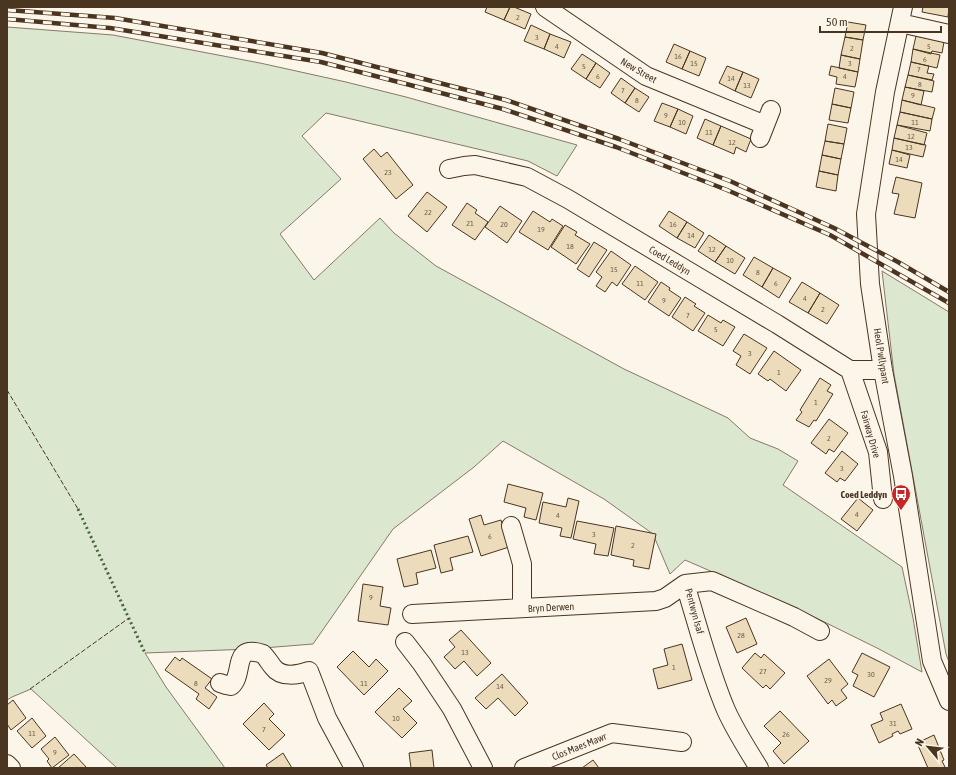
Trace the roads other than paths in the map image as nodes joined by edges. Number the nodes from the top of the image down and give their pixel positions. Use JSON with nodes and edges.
{"nodes":[{"id":1,"x":545,"y":7,"type":"edge"},
{"id":2,"x":902,"y":15,"type":"edge"},
{"id":3,"x":949,"y":34,"type":"edge"},
{"id":4,"x":765,"y":124,"type":"dead end"},
{"id":5,"x":449,"y":169,"type":"dead end"},
{"id":6,"x":850,"y":370,"type":"junction"},
{"id":7,"x":883,"y":370,"type":"junction"},
{"id":8,"x":884,"y":499,"type":"dead end"},
{"id":9,"x":511,"y":526,"type":"dead end"},
{"id":10,"x":686,"y":584,"type":"junction"},
{"id":11,"x":522,"y":608,"type":"junction"},
{"id":12,"x":412,"y":614,"type":"dead end"},
{"id":13,"x":820,"y":631,"type":"dead end"},
{"id":14,"x":405,"y":642,"type":"dead end"},
{"id":15,"x":220,"y":683,"type":"dead end"},
{"id":16,"x":949,"y":702,"type":"edge"},
{"id":17,"x":682,"y":742,"type":"dead end"},
{"id":18,"x":7,"y":764,"type":"edge"},
{"id":19,"x":11,"y":768,"type":"edge"},
{"id":20,"x":354,"y":768,"type":"edge"},
{"id":21,"x":483,"y":768,"type":"edge"},
{"id":22,"x":524,"y":768,"type":"edge"},
{"id":23,"x":759,"y":768,"type":"edge"}],
"edges":[{"from":1,"to":4,"type":"street","name":"New Street"},
{"from":2,"to":3,"type":"street"},
{"from":2,"to":7,"type":"street","name":"Heol Pwllypant"},
{"from":5,"to":6,"type":"street","name":"Coed Leddyn"},
{"from":6,"to":7,"type":"street"},
{"from":6,"to":8,"type":"street","name":"Fairway Drive"},
{"from":7,"to":16,"type":"street","name":"Heol Pwllypant"},
{"from":9,"to":11,"type":"street"},
{"from":10,"to":11,"type":"street","name":"Bryn Derwen"},
{"from":10,"to":13,"type":"street","name":"Pentwyn Isaf"},
{"from":10,"to":23,"type":"street","name":"Pentwyn Isaf"},
{"from":11,"to":12,"type":"street","name":"Bryn Derwen"},
{"from":14,"to":21,"type":"street"},
{"from":15,"to":20,"type":"street"},
{"from":17,"to":22,"type":"street","name":"Clos Maes Mawr"},
{"from":18,"to":19,"type":"street"}]}
